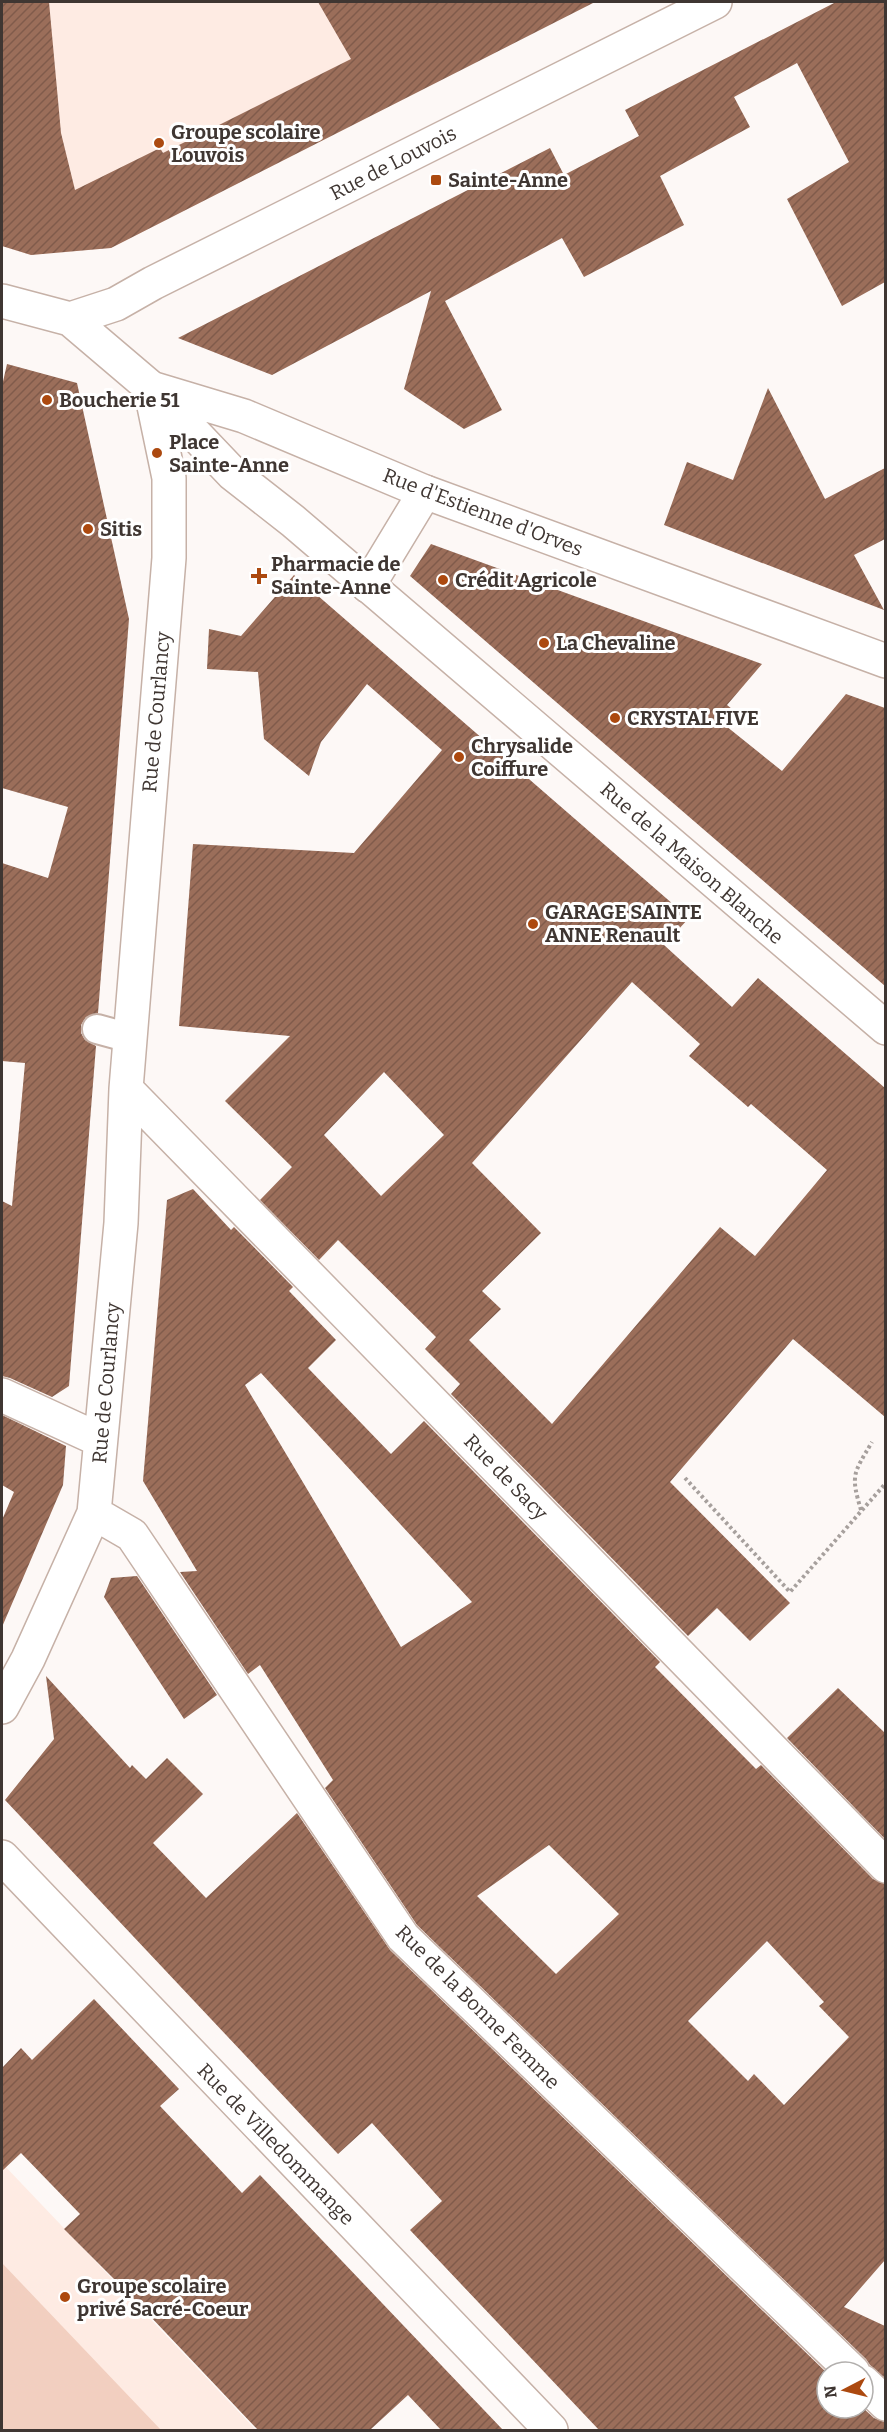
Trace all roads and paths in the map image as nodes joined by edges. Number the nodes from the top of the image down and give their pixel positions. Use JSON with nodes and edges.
{"nodes":[{"id":1,"x":715,"y":2,"type":"edge"},
{"id":2,"x":2,"y":301,"type":"edge"},
{"id":3,"x":70,"y":319,"type":"junction"},
{"id":4,"x":150,"y":387,"type":"junction"},
{"id":5,"x":425,"y":492,"type":"junction"},
{"id":6,"x":368,"y":586,"type":"junction"},
{"id":7,"x":885,"y":660,"type":"edge"},
{"id":8,"x":885,"y":1028,"type":"edge"},
{"id":9,"x":97,"y":1029,"type":"dead end"},
{"id":10,"x":130,"y":1038,"type":"junction"},
{"id":11,"x":126,"y":1089,"type":"junction"},
{"id":12,"x":2,"y":1395,"type":"edge"},
{"id":13,"x":100,"y":1440,"type":"junction"},
{"id":14,"x":872,"y":1442,"type":"dead end"},
{"id":15,"x":685,"y":1478,"type":"dead end"},
{"id":16,"x":885,"y":1483,"type":"edge"},
{"id":17,"x":861,"y":1511,"type":"junction"},
{"id":18,"x":94,"y":1513,"type":"junction"},
{"id":19,"x":2,"y":1707,"type":"edge"},
{"id":20,"x":2,"y":1857,"type":"edge"},
{"id":21,"x":885,"y":1866,"type":"edge"},
{"id":22,"x":841,"y":2360,"type":"edge"},
{"id":23,"x":551,"y":2430,"type":"edge"}],
"edges":[{"from":1,"to":3,"type":"street","name":"Rue de Louvois"},
{"from":2,"to":3,"type":"street"},
{"from":3,"to":4,"type":"street","name":"Rue de la Maison Blanche"},
{"from":4,"to":5,"type":"street","name":"Rue d'Estienne d'Orves"},
{"from":4,"to":6,"type":"street","name":"Rue de la Maison Blanche"},
{"from":4,"to":10,"type":"street","name":"Rue de Courlancy"},
{"from":5,"to":6,"type":"street"},
{"from":5,"to":7,"type":"street","name":"Rue d'Estienne d'Orves"},
{"from":6,"to":8,"type":"street","name":"Rue de la Maison Blanche"},
{"from":9,"to":10,"type":"lane"},
{"from":10,"to":11,"type":"street","name":"Rue de Courlancy"},
{"from":11,"to":13,"type":"street","name":"Rue de Courlancy"},
{"from":11,"to":21,"type":"street","name":"Rue de Sacy"},
{"from":12,"to":13,"type":"street"},
{"from":13,"to":18,"type":"street","name":"Rue de Courlancy"},
{"from":14,"to":17,"type":"path"},
{"from":15,"to":17,"type":"path"},
{"from":16,"to":17,"type":"path"},
{"from":18,"to":19,"type":"street","name":"Rue de Courlancy"},
{"from":18,"to":22,"type":"street","name":"Rue de la Bonne Femme"},
{"from":20,"to":23,"type":"street","name":"Rue de Villedommange"}]}
